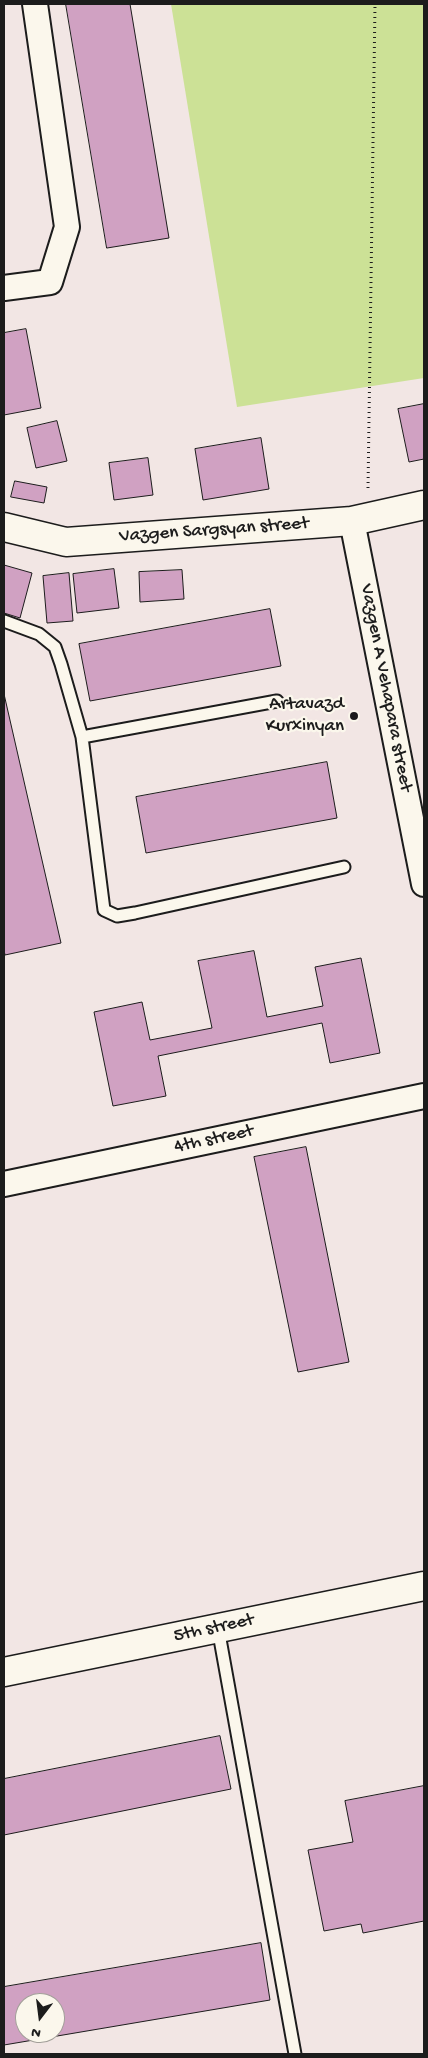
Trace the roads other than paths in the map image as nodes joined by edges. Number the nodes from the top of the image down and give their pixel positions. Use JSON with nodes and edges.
{"nodes":[{"id":1,"x":34,"y":4,"type":"edge"},
{"id":2,"x":4,"y":288,"type":"edge"},
{"id":3,"x":424,"y":505,"type":"edge"},
{"id":4,"x":360,"y":519,"type":"junction"},
{"id":5,"x":4,"y":527,"type":"edge"},
{"id":6,"x":4,"y":621,"type":"edge"},
{"id":7,"x":277,"y":701,"type":"dead end"},
{"id":8,"x":82,"y":737,"type":"junction"},
{"id":9,"x":344,"y":867,"type":"dead end"},
{"id":10,"x":424,"y":884,"type":"edge"},
{"id":11,"x":424,"y":1096,"type":"edge"},
{"id":12,"x":4,"y":1184,"type":"edge"},
{"id":13,"x":424,"y":1586,"type":"edge"},
{"id":14,"x":218,"y":1628,"type":"junction"},
{"id":15,"x":4,"y":1672,"type":"edge"},
{"id":16,"x":295,"y":2054,"type":"edge"}],
"edges":[{"from":1,"to":2,"type":"street"},
{"from":3,"to":4,"type":"street","name":"Vazgen Sargsyan street"},
{"from":4,"to":5,"type":"street","name":"Vazgen Sargsyan street"},
{"from":4,"to":10,"type":"street","name":"Vazgen A Vehapara street"},
{"from":6,"to":8,"type":"lane"},
{"from":7,"to":8,"type":"lane"},
{"from":8,"to":9,"type":"lane"},
{"from":11,"to":12,"type":"street","name":"4th street"},
{"from":13,"to":14,"type":"street","name":"5th street"},
{"from":14,"to":15,"type":"street","name":"5th street"},
{"from":14,"to":16,"type":"lane"}]}
